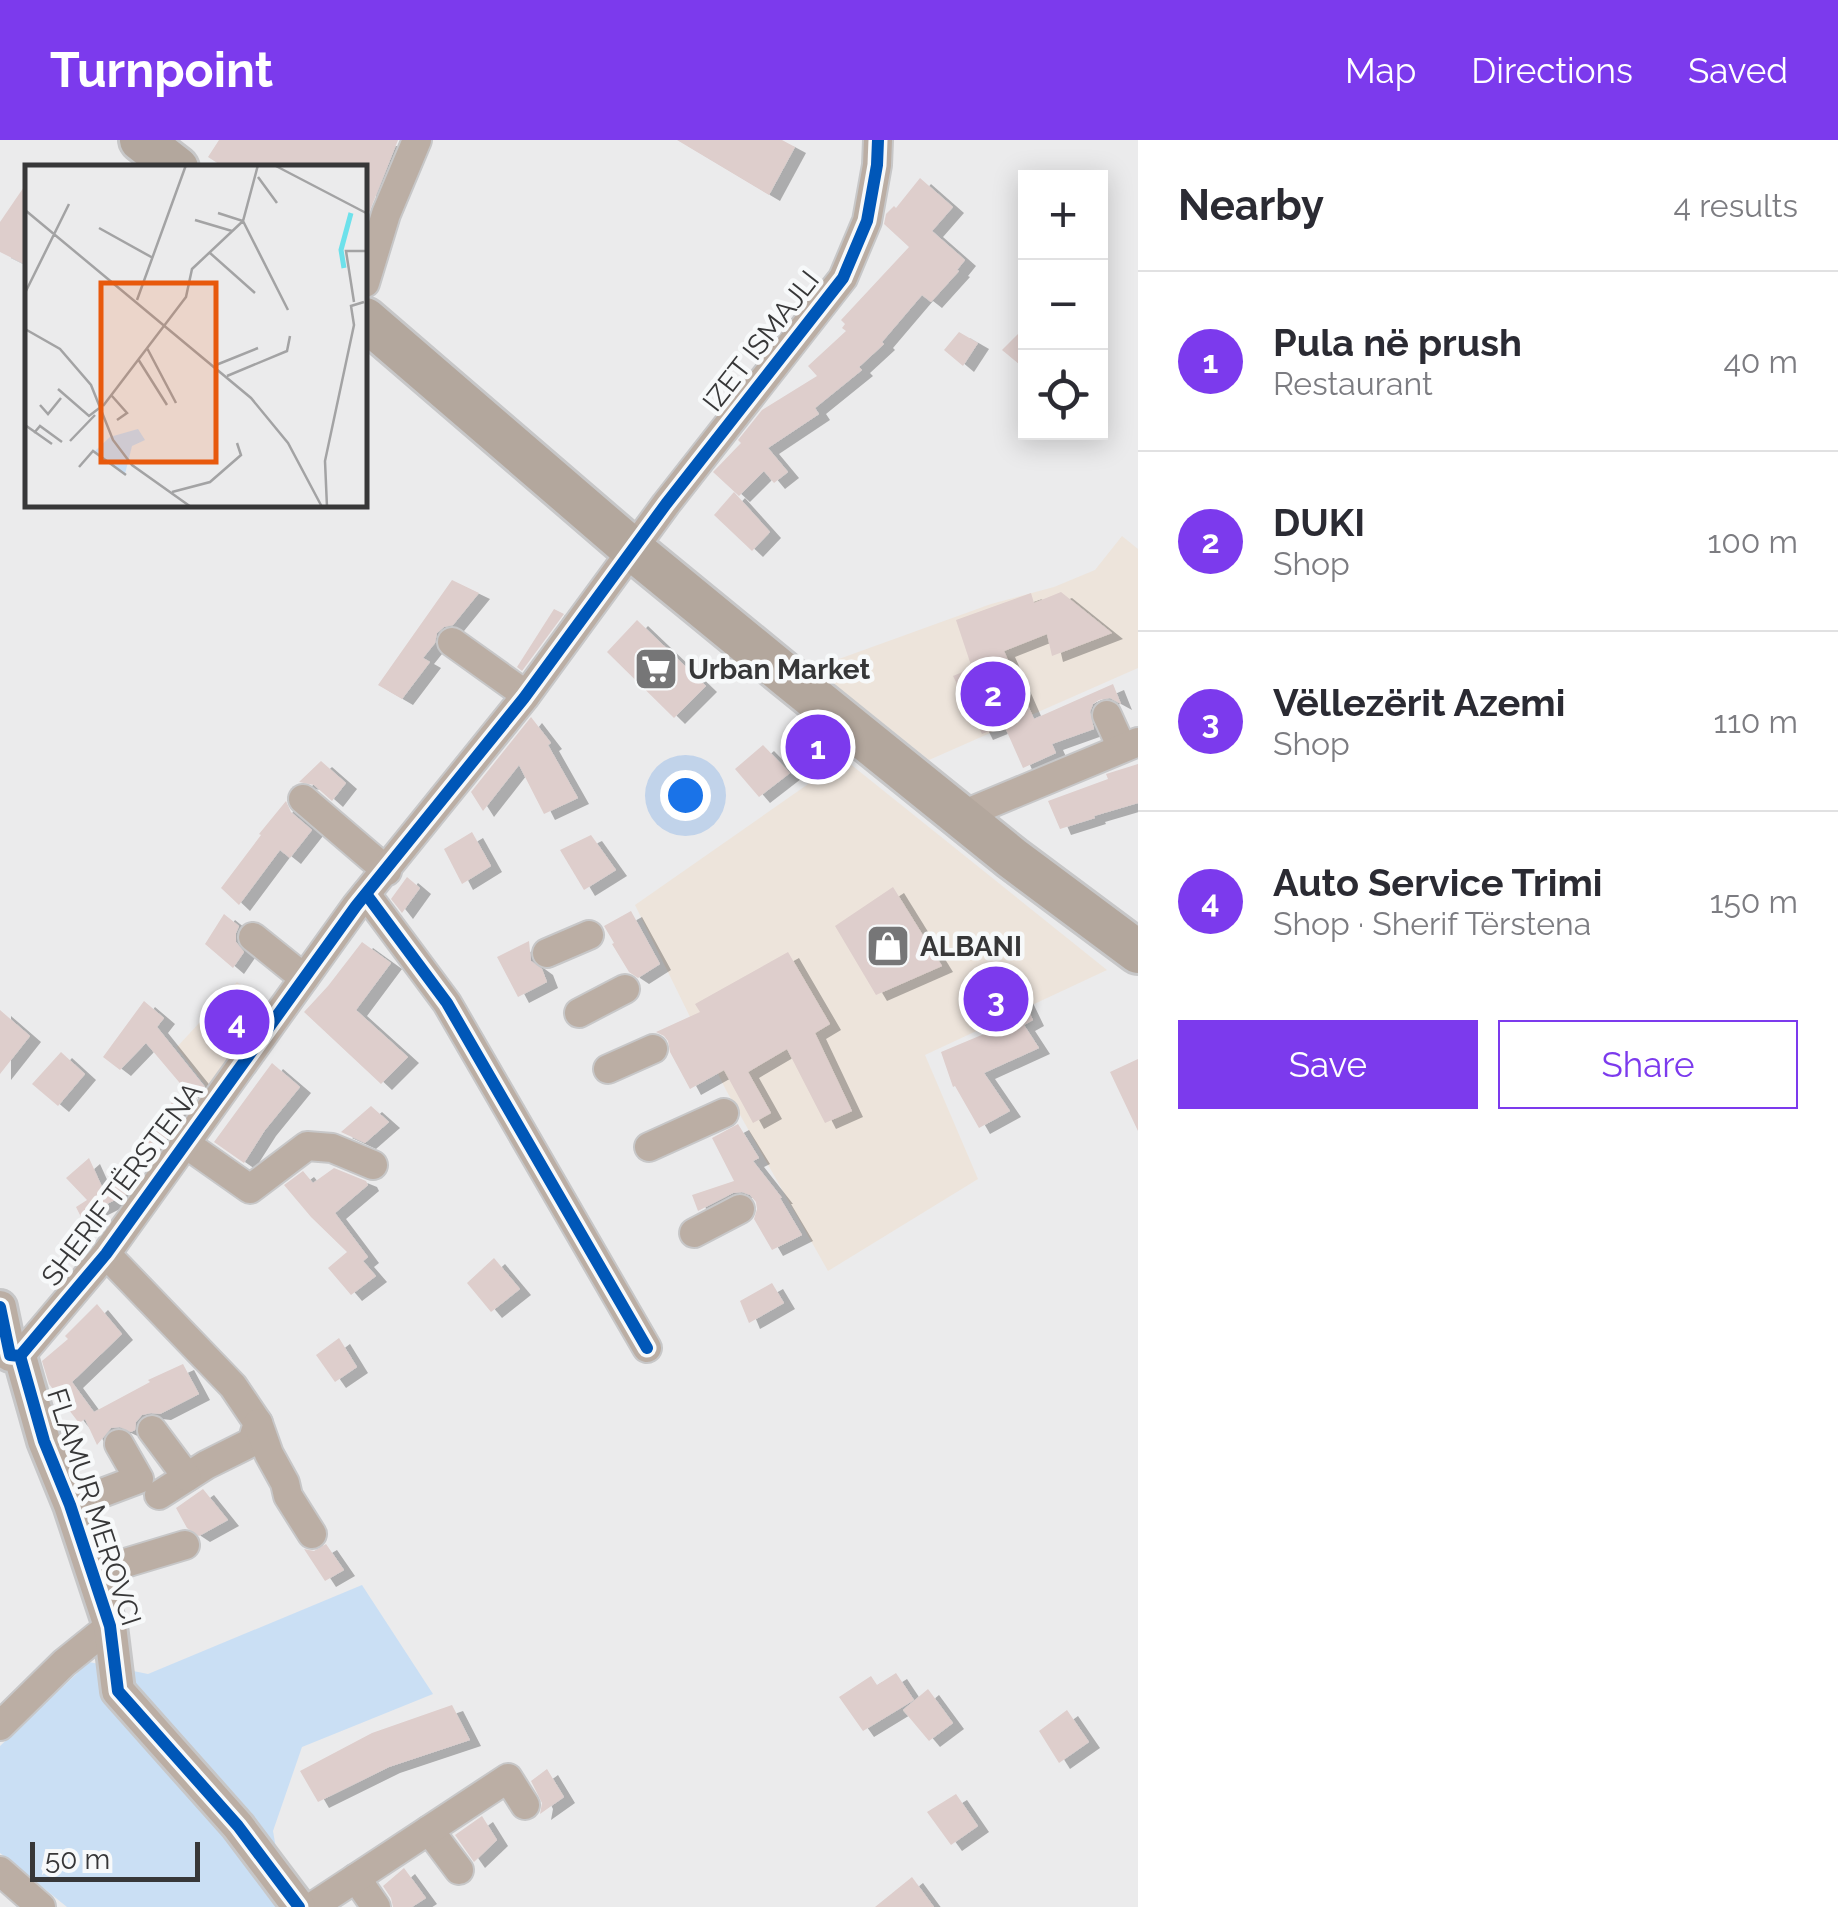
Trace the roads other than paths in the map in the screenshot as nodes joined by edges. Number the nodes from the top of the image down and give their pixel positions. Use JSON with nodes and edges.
{"nodes":[{"id":1,"x":141,"y":140,"type":"edge"},
{"id":2,"x":417,"y":140,"type":"edge"},
{"id":3,"x":878,"y":140,"type":"edge"},
{"id":4,"x":173,"y":165,"type":"edge"},
{"id":5,"x":368,"y":274,"type":"edge"},
{"id":6,"x":368,"y":322,"type":"edge"},
{"id":7,"x":632,"y":550,"type":"junction"},
{"id":8,"x":452,"y":642,"type":"dead end"},
{"id":9,"x":526,"y":696,"type":"junction"},
{"id":10,"x":1107,"y":715,"type":"dead end"},
{"id":11,"x":1130,"y":745,"type":"edge"},
{"id":12,"x":303,"y":800,"type":"dead end"},
{"id":13,"x":960,"y":816,"type":"junction"},
{"id":14,"x":386,"y":870,"type":"junction"},
{"id":15,"x":366,"y":894,"type":"junction"},
{"id":16,"x":589,"y":935,"type":"dead end"},
{"id":17,"x":253,"y":937,"type":"dead end"},
{"id":18,"x":1138,"y":951,"type":"edge"},
{"id":19,"x":547,"y":952,"type":"dead end"},
{"id":20,"x":304,"y":978,"type":"junction"},
{"id":21,"x":625,"y":989,"type":"dead end"},
{"id":22,"x":579,"y":1014,"type":"dead end"},
{"id":23,"x":653,"y":1049,"type":"dead end"},
{"id":24,"x":608,"y":1069,"type":"dead end"},
{"id":25,"x":724,"y":1113,"type":"dead end"},
{"id":26,"x":186,"y":1144,"type":"junction"},
{"id":27,"x":649,"y":1147,"type":"dead end"},
{"id":28,"x":374,"y":1165,"type":"dead end"},
{"id":29,"x":740,"y":1208,"type":"dead end"},
{"id":30,"x":694,"y":1232,"type":"dead end"},
{"id":31,"x":106,"y":1254,"type":"junction"},
{"id":32,"x":0,"y":1307,"type":"edge"},
{"id":33,"x":648,"y":1348,"type":"dead end"},
{"id":34,"x":10,"y":1362,"type":"edge"},
{"id":35,"x":258,"y":1422,"type":"junction"},
{"id":36,"x":152,"y":1430,"type":"dead end"},
{"id":37,"x":119,"y":1444,"type":"dead end"},
{"id":38,"x":187,"y":1477,"type":"junction"},
{"id":39,"x":159,"y":1495,"type":"dead end"},
{"id":40,"x":70,"y":1505,"type":"junction"},
{"id":41,"x":312,"y":1534,"type":"dead end"},
{"id":42,"x":185,"y":1545,"type":"dead end"},
{"id":43,"x":92,"y":1574,"type":"junction"},
{"id":44,"x":110,"y":1626,"type":"junction"},
{"id":45,"x":0,"y":1726,"type":"edge"},
{"id":46,"x":525,"y":1806,"type":"dead end"},
{"id":47,"x":430,"y":1830,"type":"junction"},
{"id":48,"x":0,"y":1870,"type":"edge"},
{"id":49,"x":459,"y":1870,"type":"dead end"},
{"id":50,"x":356,"y":1878,"type":"junction"},
{"id":51,"x":41,"y":1907,"type":"edge"},
{"id":52,"x":299,"y":1907,"type":"edge"},
{"id":53,"x":312,"y":1907,"type":"edge"},
{"id":54,"x":376,"y":1907,"type":"edge"}],
"edges":[{"from":1,"to":4,"type":"main road"},
{"from":2,"to":5,"type":"street"},
{"from":3,"to":7,"type":"street","name":"IZET ISMAJLI"},
{"from":6,"to":7,"type":"main road"},
{"from":7,"to":9,"type":"street","name":"SHERIF TËRSTENA"},
{"from":7,"to":13,"type":"main road"},
{"from":8,"to":9,"type":"street"},
{"from":9,"to":14,"type":"street","name":"SHERIF TËRSTENA"},
{"from":10,"to":11,"type":"street"},
{"from":11,"to":13,"type":"street"},
{"from":12,"to":14,"type":"street"},
{"from":13,"to":18,"type":"main road"},
{"from":14,"to":15,"type":"street","name":"SHERIF TËRSTENA"},
{"from":15,"to":20,"type":"street","name":"SHERIF TËRSTENA"},
{"from":15,"to":33,"type":"street"},
{"from":16,"to":19,"type":"street"},
{"from":17,"to":20,"type":"street"},
{"from":20,"to":26,"type":"street","name":"SHERIF TËRSTENA"},
{"from":21,"to":22,"type":"street"},
{"from":23,"to":24,"type":"street"},
{"from":25,"to":27,"type":"street"},
{"from":26,"to":28,"type":"street","name":"SHERIF TËRSTENA"},
{"from":26,"to":31,"type":"street","name":"SHERIF TËRSTENA"},
{"from":29,"to":30,"type":"street"},
{"from":31,"to":34,"type":"street","name":"SHERIF TËRSTENA"},
{"from":31,"to":35,"type":"street","name":"SHERIF TËRSTENA"},
{"from":32,"to":34,"type":"street","name":"FLAMUR MEROVCI"},
{"from":34,"to":40,"type":"street","name":"FLAMUR MEROVCI"},
{"from":35,"to":38,"type":"street"},
{"from":35,"to":41,"type":"street","name":"SHERIF TËRSTENA"},
{"from":36,"to":38,"type":"street"},
{"from":37,"to":40,"type":"street"},
{"from":38,"to":39,"type":"street"},
{"from":40,"to":43,"type":"street","name":"FLAMUR MEROVCI"},
{"from":42,"to":43,"type":"street"},
{"from":43,"to":44,"type":"street","name":"FLAMUR MEROVCI"},
{"from":44,"to":45,"type":"street","name":"FLAMUR MEROVCI"},
{"from":44,"to":52,"type":"street","name":"FLAMUR MEROVCI"},
{"from":46,"to":47,"type":"street"},
{"from":47,"to":49,"type":"street"},
{"from":47,"to":50,"type":"street"},
{"from":48,"to":51,"type":"street"},
{"from":50,"to":53,"type":"street"},
{"from":50,"to":54,"type":"street"}]}
